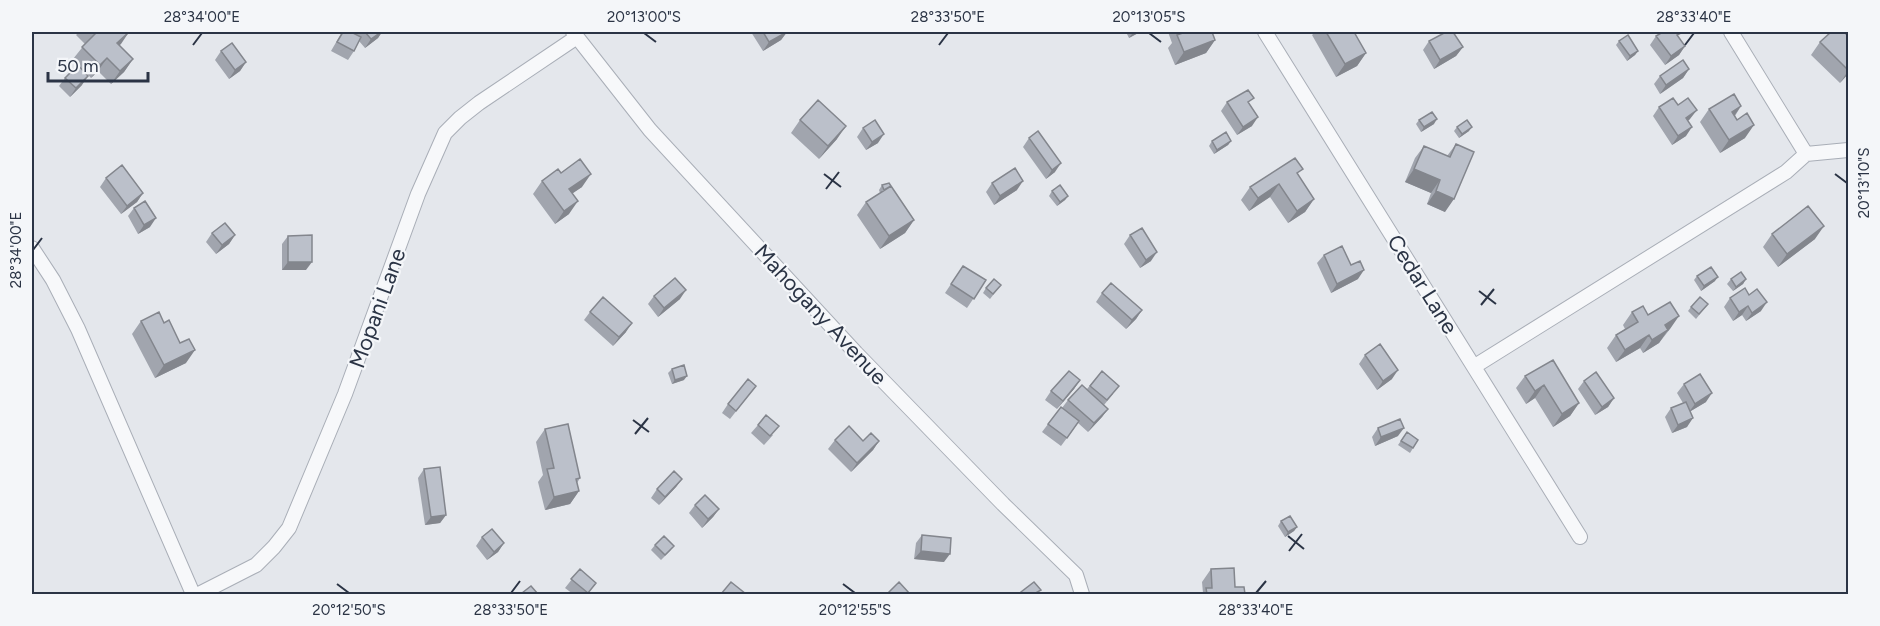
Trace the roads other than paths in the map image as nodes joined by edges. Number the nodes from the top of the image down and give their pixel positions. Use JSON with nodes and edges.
{"nodes":[{"id":1,"x":1265,"y":32,"type":"edge"},
{"id":2,"x":1731,"y":32,"type":"edge"},
{"id":3,"x":575,"y":34,"type":"edge"},
{"id":4,"x":1848,"y":150,"type":"edge"},
{"id":5,"x":1806,"y":154,"type":"junction"},
{"id":6,"x":32,"y":248,"type":"edge"},
{"id":7,"x":1474,"y":366,"type":"junction"},
{"id":8,"x":1580,"y":537,"type":"dead end"},
{"id":9,"x":1081,"y":590,"type":"edge"},
{"id":10,"x":193,"y":594,"type":"edge"},
{"id":11,"x":199,"y":594,"type":"edge"}],
"edges":[{"from":1,"to":7,"type":"street","name":"Cedar Lane"},
{"from":2,"to":5,"type":"street"},
{"from":3,"to":9,"type":"street","name":"Mahogany Avenue"},
{"from":3,"to":11,"type":"street","name":"Mopani Lane"},
{"from":4,"to":5,"type":"street"},
{"from":5,"to":7,"type":"street"},
{"from":6,"to":10,"type":"street"},
{"from":7,"to":8,"type":"street","name":"Cedar Lane"}]}
